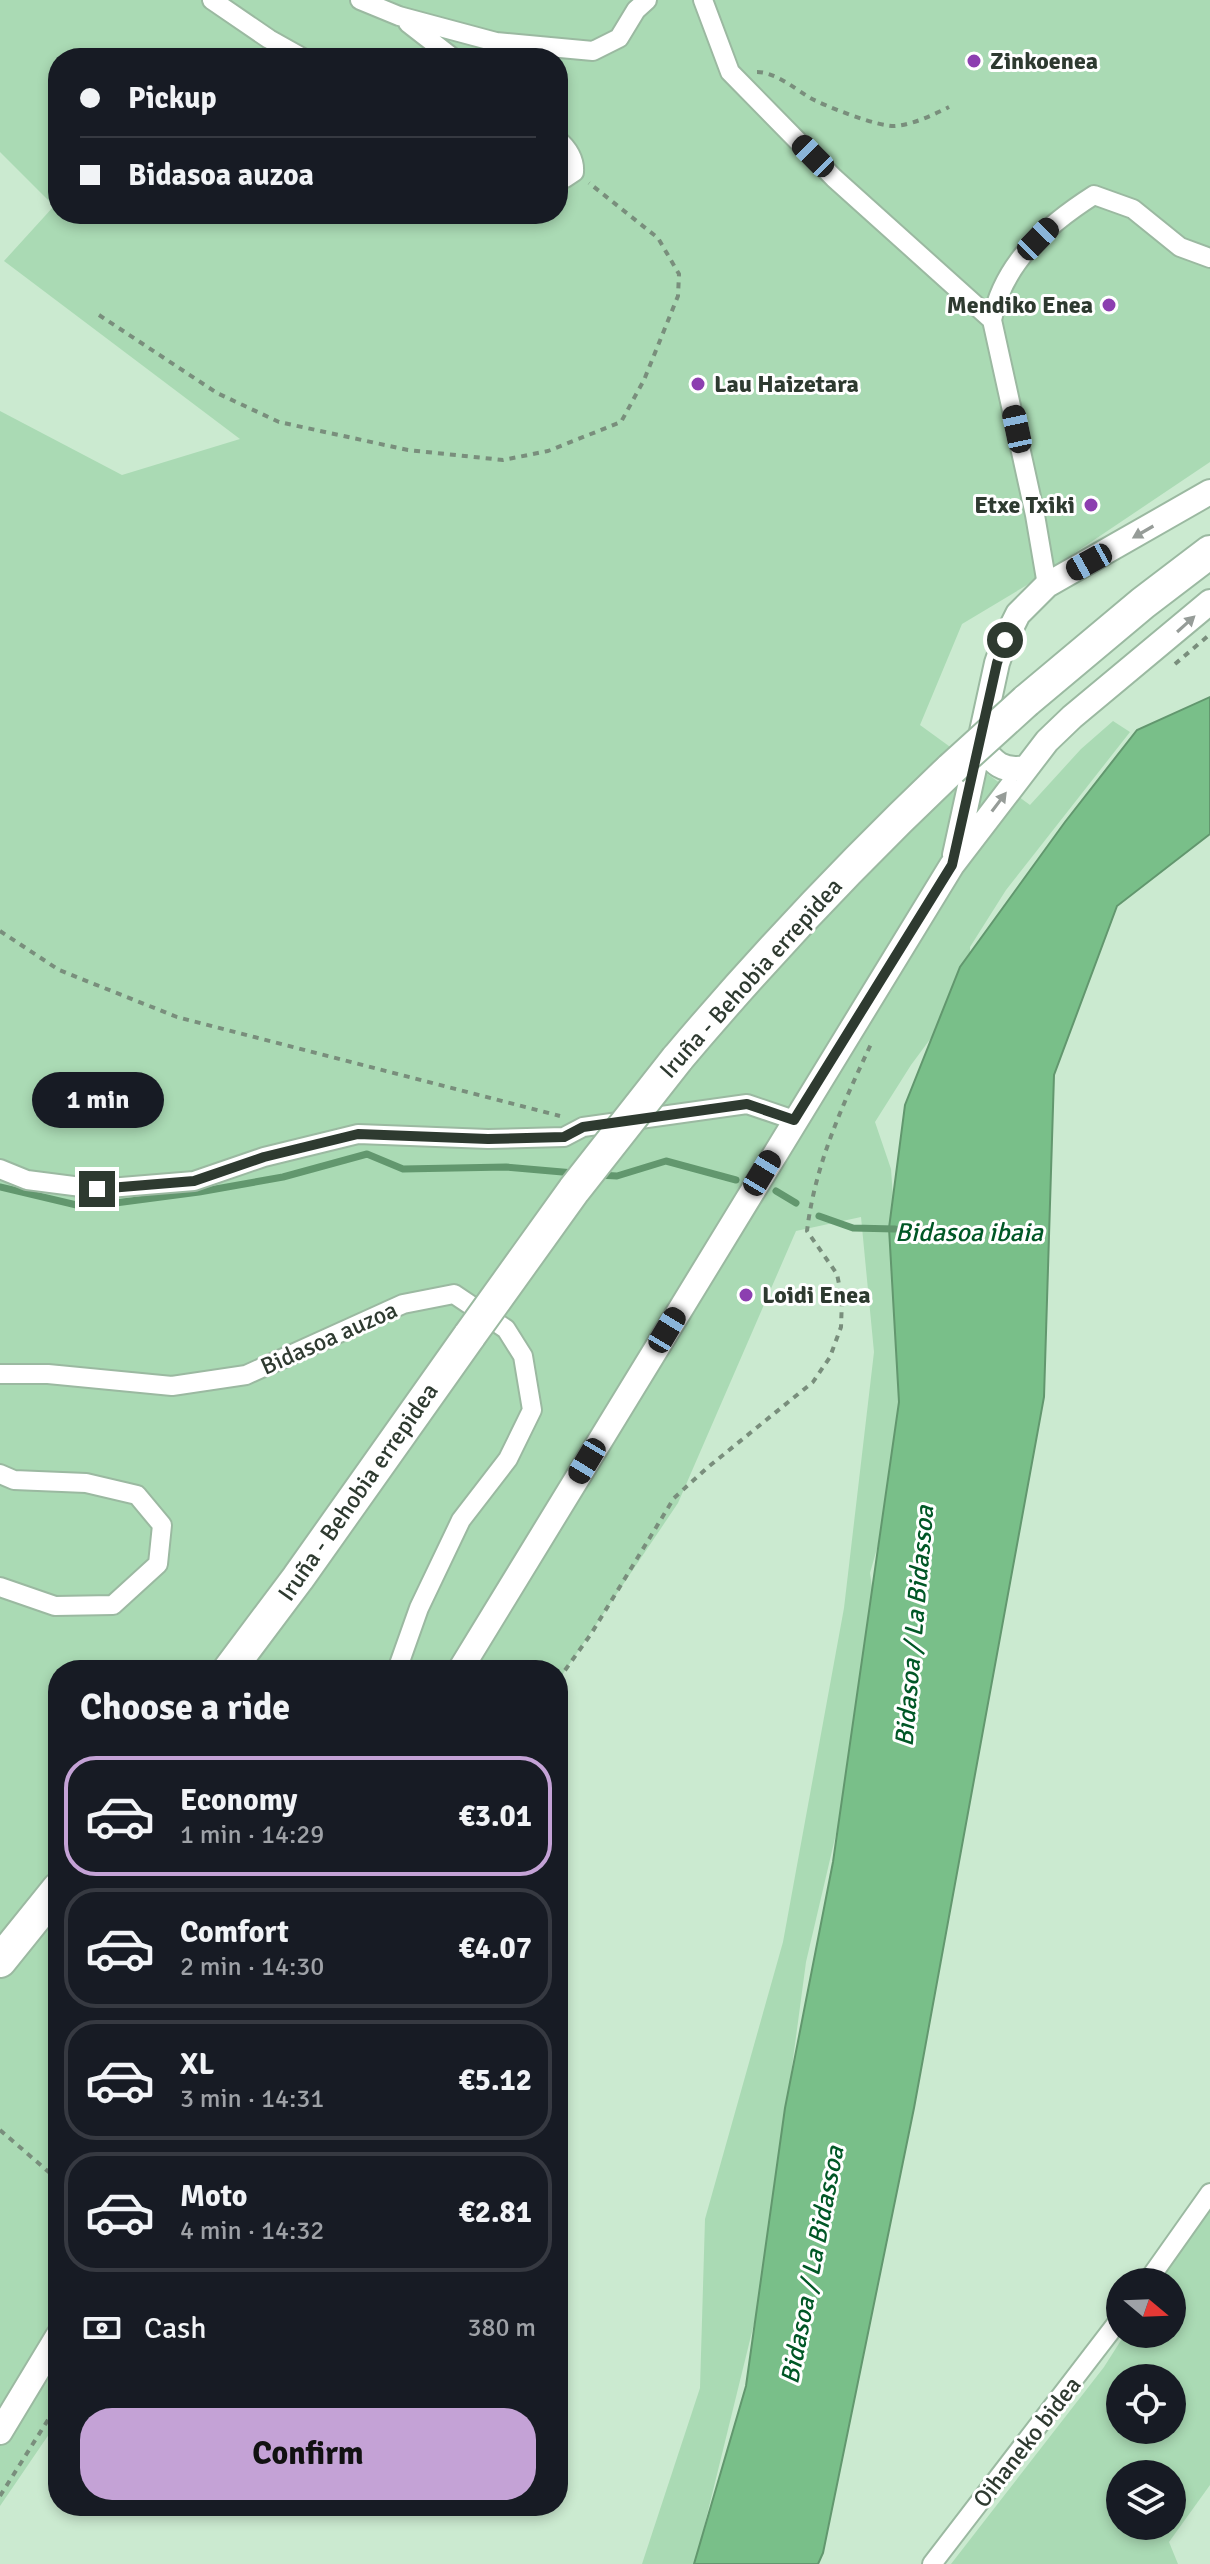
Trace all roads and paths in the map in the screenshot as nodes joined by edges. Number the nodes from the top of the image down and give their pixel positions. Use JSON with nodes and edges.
{"nodes":[{"id":1,"x":212,"y":0,"type":"edge"},
{"id":2,"x":360,"y":0,"type":"edge"},
{"id":3,"x":647,"y":0,"type":"edge"},
{"id":4,"x":703,"y":0,"type":"edge"},
{"id":5,"x":399,"y":16,"type":"junction"},
{"id":6,"x":285,"y":48,"type":"edge"},
{"id":7,"x":440,"y":48,"type":"edge"},
{"id":8,"x":561,"y":48,"type":"edge"},
{"id":9,"x":568,"y":49,"type":"edge"},
{"id":10,"x":730,"y":72,"type":"junction"},
{"id":11,"x":949,"y":107,"type":"dead end"},
{"id":12,"x":568,"y":151,"type":"edge"},
{"id":13,"x":568,"y":172,"type":"edge"},
{"id":14,"x":568,"y":175,"type":"edge"},
{"id":15,"x":1210,"y":258,"type":"edge"},
{"id":16,"x":99,"y":315,"type":"dead end"},
{"id":17,"x":992,"y":320,"type":"junction"},
{"id":18,"x":1210,"y":492,"type":"edge"},
{"id":19,"x":1210,"y":552,"type":"edge"},
{"id":20,"x":1047,"y":585,"type":"junction"},
{"id":21,"x":1210,"y":602,"type":"edge"},
{"id":22,"x":1210,"y":634,"type":"edge"},
{"id":23,"x":1165,"y":672,"type":"dead end"},
{"id":24,"x":980,"y":746,"type":"junction"},
{"id":25,"x":1025,"y":768,"type":"junction"},
{"id":26,"x":952,"y":865,"type":"junction"},
{"id":27,"x":0,"y":931,"type":"edge"},
{"id":28,"x":875,"y":1036,"type":"dead end"},
{"id":29,"x":794,"y":1120,"type":"junction"},
{"id":30,"x":583,"y":1127,"type":"junction"},
{"id":31,"x":0,"y":1169,"type":"edge"},
{"id":32,"x":0,"y":1374,"type":"edge"},
{"id":33,"x":0,"y":1474,"type":"edge"},
{"id":34,"x":0,"y":1587,"type":"edge"},
{"id":35,"x":236,"y":1660,"type":"edge"},
{"id":36,"x":401,"y":1660,"type":"edge"},
{"id":37,"x":466,"y":1660,"type":"edge"},
{"id":38,"x":568,"y":1666,"type":"edge"},
{"id":39,"x":48,"y":1901,"type":"edge"},
{"id":40,"x":0,"y":1961,"type":"edge"},
{"id":41,"x":0,"y":2130,"type":"edge"},
{"id":42,"x":48,"y":2171,"type":"edge"},
{"id":43,"x":1210,"y":2193,"type":"edge"},
{"id":44,"x":1157,"y":2268,"type":"edge"},
{"id":45,"x":1106,"y":2337,"type":"edge"},
{"id":46,"x":48,"y":2353,"type":"edge"},
{"id":47,"x":48,"y":2420,"type":"edge"},
{"id":48,"x":0,"y":2432,"type":"edge"},
{"id":49,"x":0,"y":2496,"type":"edge"},
{"id":50,"x":932,"y":2564,"type":"edge"}],
"edges":[{"from":1,"to":6,"type":"street"},
{"from":2,"to":5,"type":"street"},
{"from":3,"to":9,"type":"street"},
{"from":4,"to":10,"type":"street"},
{"from":5,"to":7,"type":"street"},
{"from":5,"to":8,"type":"street"},
{"from":10,"to":11,"type":"path"},
{"from":10,"to":17,"type":"street"},
{"from":12,"to":13,"type":"street"},
{"from":14,"to":16,"type":"path"},
{"from":15,"to":17,"type":"street"},
{"from":17,"to":20,"type":"street"},
{"from":18,"to":20,"type":"street","one_way":true},
{"from":19,"to":35,"type":"highway","name":"Iruña - Behobia errepidea","bridge":true},
{"from":20,"to":24,"type":"street"},
{"from":25,"to":21,"type":"street","one_way":true},
{"from":22,"to":23,"type":"path"},
{"from":24,"to":25,"type":"street"},
{"from":24,"to":26,"type":"street"},
{"from":26,"to":25,"type":"street","one_way":true},
{"from":26,"to":29,"type":"street"},
{"from":27,"to":30,"type":"path"},
{"from":28,"to":38,"type":"path"},
{"from":29,"to":30,"type":"street"},
{"from":29,"to":37,"type":"street"},
{"from":30,"to":31,"type":"street"},
{"from":32,"to":36,"type":"street","name":"Bidasoa auzoa"},
{"from":33,"to":34,"type":"street"},
{"from":39,"to":40,"type":"highway"},
{"from":41,"to":42,"type":"path"},
{"from":43,"to":44,"type":"street"},
{"from":45,"to":50,"type":"street","name":"Oihaneko bidea"},
{"from":46,"to":48,"type":"street"},
{"from":47,"to":49,"type":"path"}]}
